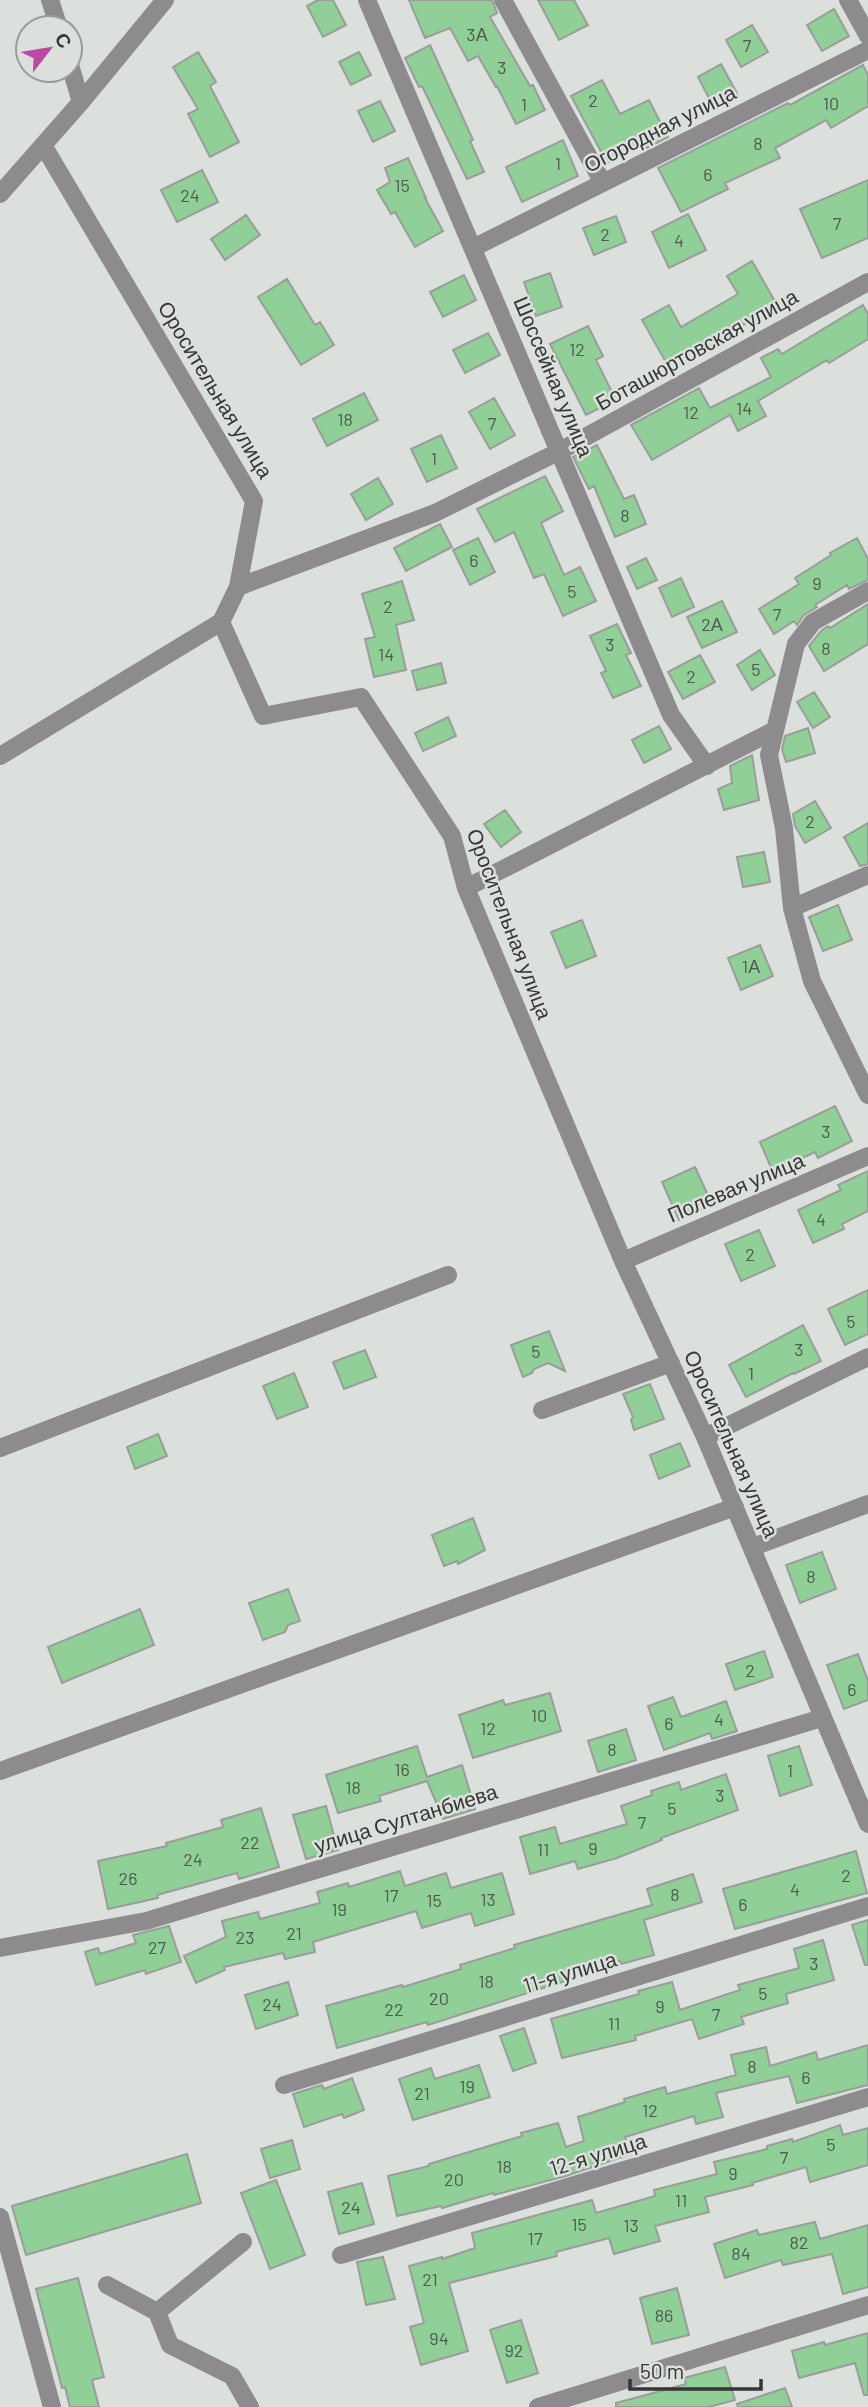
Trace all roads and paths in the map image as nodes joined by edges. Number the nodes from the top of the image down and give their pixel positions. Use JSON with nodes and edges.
{"nodes":[{"id":1,"x":165,"y":0,"type":"edge"},
{"id":2,"x":367,"y":0,"type":"edge"},
{"id":3,"x":503,"y":0,"type":"edge"},
{"id":4,"x":848,"y":0,"type":"edge"},
{"id":5,"x":868,"y":36,"type":"edge"},
{"id":6,"x":868,"y":50,"type":"edge"},
{"id":7,"x":76,"y":84,"type":"edge"},
{"id":8,"x":81,"y":102,"type":"junction"},
{"id":9,"x":43,"y":145,"type":"junction"},
{"id":10,"x":603,"y":183,"type":"junction"},
{"id":11,"x":0,"y":194,"type":"edge"},
{"id":12,"x":473,"y":248,"type":"junction"},
{"id":13,"x":868,"y":282,"type":"edge"},
{"id":14,"x":560,"y":451,"type":"junction"},
{"id":15,"x":238,"y":587,"type":"junction"},
{"id":16,"x":868,"y":591,"type":"edge"},
{"id":17,"x":221,"y":622,"type":"junction"},
{"id":18,"x":775,"y":730,"type":"junction"},
{"id":19,"x":0,"y":756,"type":"edge"},
{"id":20,"x":707,"y":766,"type":"junction"},
{"id":21,"x":868,"y":874,"type":"edge"},
{"id":22,"x":466,"y":888,"type":"junction"},
{"id":23,"x":792,"y":908,"type":"junction"},
{"id":24,"x":868,"y":1095,"type":"edge"},
{"id":25,"x":868,"y":1156,"type":"edge"},
{"id":26,"x":623,"y":1261,"type":"junction"},
{"id":27,"x":448,"y":1275,"type":"dead end"},
{"id":28,"x":868,"y":1357,"type":"edge"},
{"id":29,"x":671,"y":1363,"type":"junction"},
{"id":30,"x":542,"y":1410,"type":"dead end"},
{"id":31,"x":705,"y":1437,"type":"junction"},
{"id":32,"x":0,"y":1448,"type":"edge"},
{"id":33,"x":868,"y":1504,"type":"edge"},
{"id":34,"x":735,"y":1507,"type":"junction"},
{"id":35,"x":753,"y":1547,"type":"junction"},
{"id":36,"x":822,"y":1718,"type":"junction"},
{"id":37,"x":0,"y":1771,"type":"edge"},
{"id":38,"x":868,"y":1824,"type":"edge"},
{"id":39,"x":868,"y":1906,"type":"edge"},
{"id":40,"x":0,"y":1948,"type":"edge"},
{"id":41,"x":284,"y":2085,"type":"dead end"},
{"id":42,"x":868,"y":2097,"type":"edge"},
{"id":43,"x":0,"y":2217,"type":"edge"},
{"id":44,"x":243,"y":2242,"type":"dead end"},
{"id":45,"x":341,"y":2255,"type":"dead end"},
{"id":46,"x":107,"y":2285,"type":"dead end"},
{"id":47,"x":868,"y":2305,"type":"edge"},
{"id":48,"x":157,"y":2312,"type":"junction"},
{"id":49,"x":52,"y":2407,"type":"edge"},
{"id":50,"x":250,"y":2407,"type":"edge"},
{"id":51,"x":538,"y":2407,"type":"edge"}],
"edges":[{"from":1,"to":8,"type":"street"},
{"from":2,"to":12,"type":"street","name":"Шоссейная улица"},
{"from":3,"to":10,"type":"street"},
{"from":4,"to":5,"type":"street"},
{"from":6,"to":10,"type":"street","name":"Огородная улица"},
{"from":7,"to":8,"type":"street"},
{"from":8,"to":9,"type":"street"},
{"from":9,"to":11,"type":"street"},
{"from":9,"to":15,"type":"street","name":"Оросительная улица"},
{"from":10,"to":12,"type":"street","name":"Огородная улица"},
{"from":12,"to":14,"type":"street","name":"Шоссейная улица"},
{"from":13,"to":14,"type":"street","name":"Боташюртовская улица"},
{"from":14,"to":15,"type":"street","name":"Боташюртовская улица"},
{"from":14,"to":20,"type":"street","name":"Шоссейная улица"},
{"from":15,"to":17,"type":"street","name":"Оросительная улица"},
{"from":16,"to":18,"type":"street"},
{"from":17,"to":19,"type":"street"},
{"from":17,"to":22,"type":"street","name":"Оросительная улица"},
{"from":18,"to":20,"type":"street"},
{"from":18,"to":23,"type":"street"},
{"from":20,"to":22,"type":"street"},
{"from":21,"to":23,"type":"street"},
{"from":22,"to":26,"type":"street","name":"Оросительная улица"},
{"from":23,"to":24,"type":"street"},
{"from":25,"to":26,"type":"street","name":"Полевая улица"},
{"from":26,"to":29,"type":"street","name":"Оросительная улица"},
{"from":27,"to":32,"type":"street"},
{"from":28,"to":31,"type":"street"},
{"from":29,"to":30,"type":"street"},
{"from":29,"to":31,"type":"street","name":"Оросительная улица"},
{"from":31,"to":34,"type":"street","name":"Оросительная улица"},
{"from":33,"to":35,"type":"street"},
{"from":34,"to":35,"type":"street","name":"Оросительная улица"},
{"from":34,"to":37,"type":"street"},
{"from":35,"to":36,"type":"street","name":"Оросительная улица"},
{"from":36,"to":38,"type":"street","name":"Оросительная улица"},
{"from":36,"to":40,"type":"street","name":"улица Султанбиева"},
{"from":39,"to":41,"type":"street","name":"11-я улица"},
{"from":42,"to":45,"type":"street","name":"12-я улица"},
{"from":43,"to":49,"type":"street"},
{"from":44,"to":48,"type":"street"},
{"from":46,"to":48,"type":"street"},
{"from":47,"to":51,"type":"street"},
{"from":48,"to":50,"type":"street"}]}
